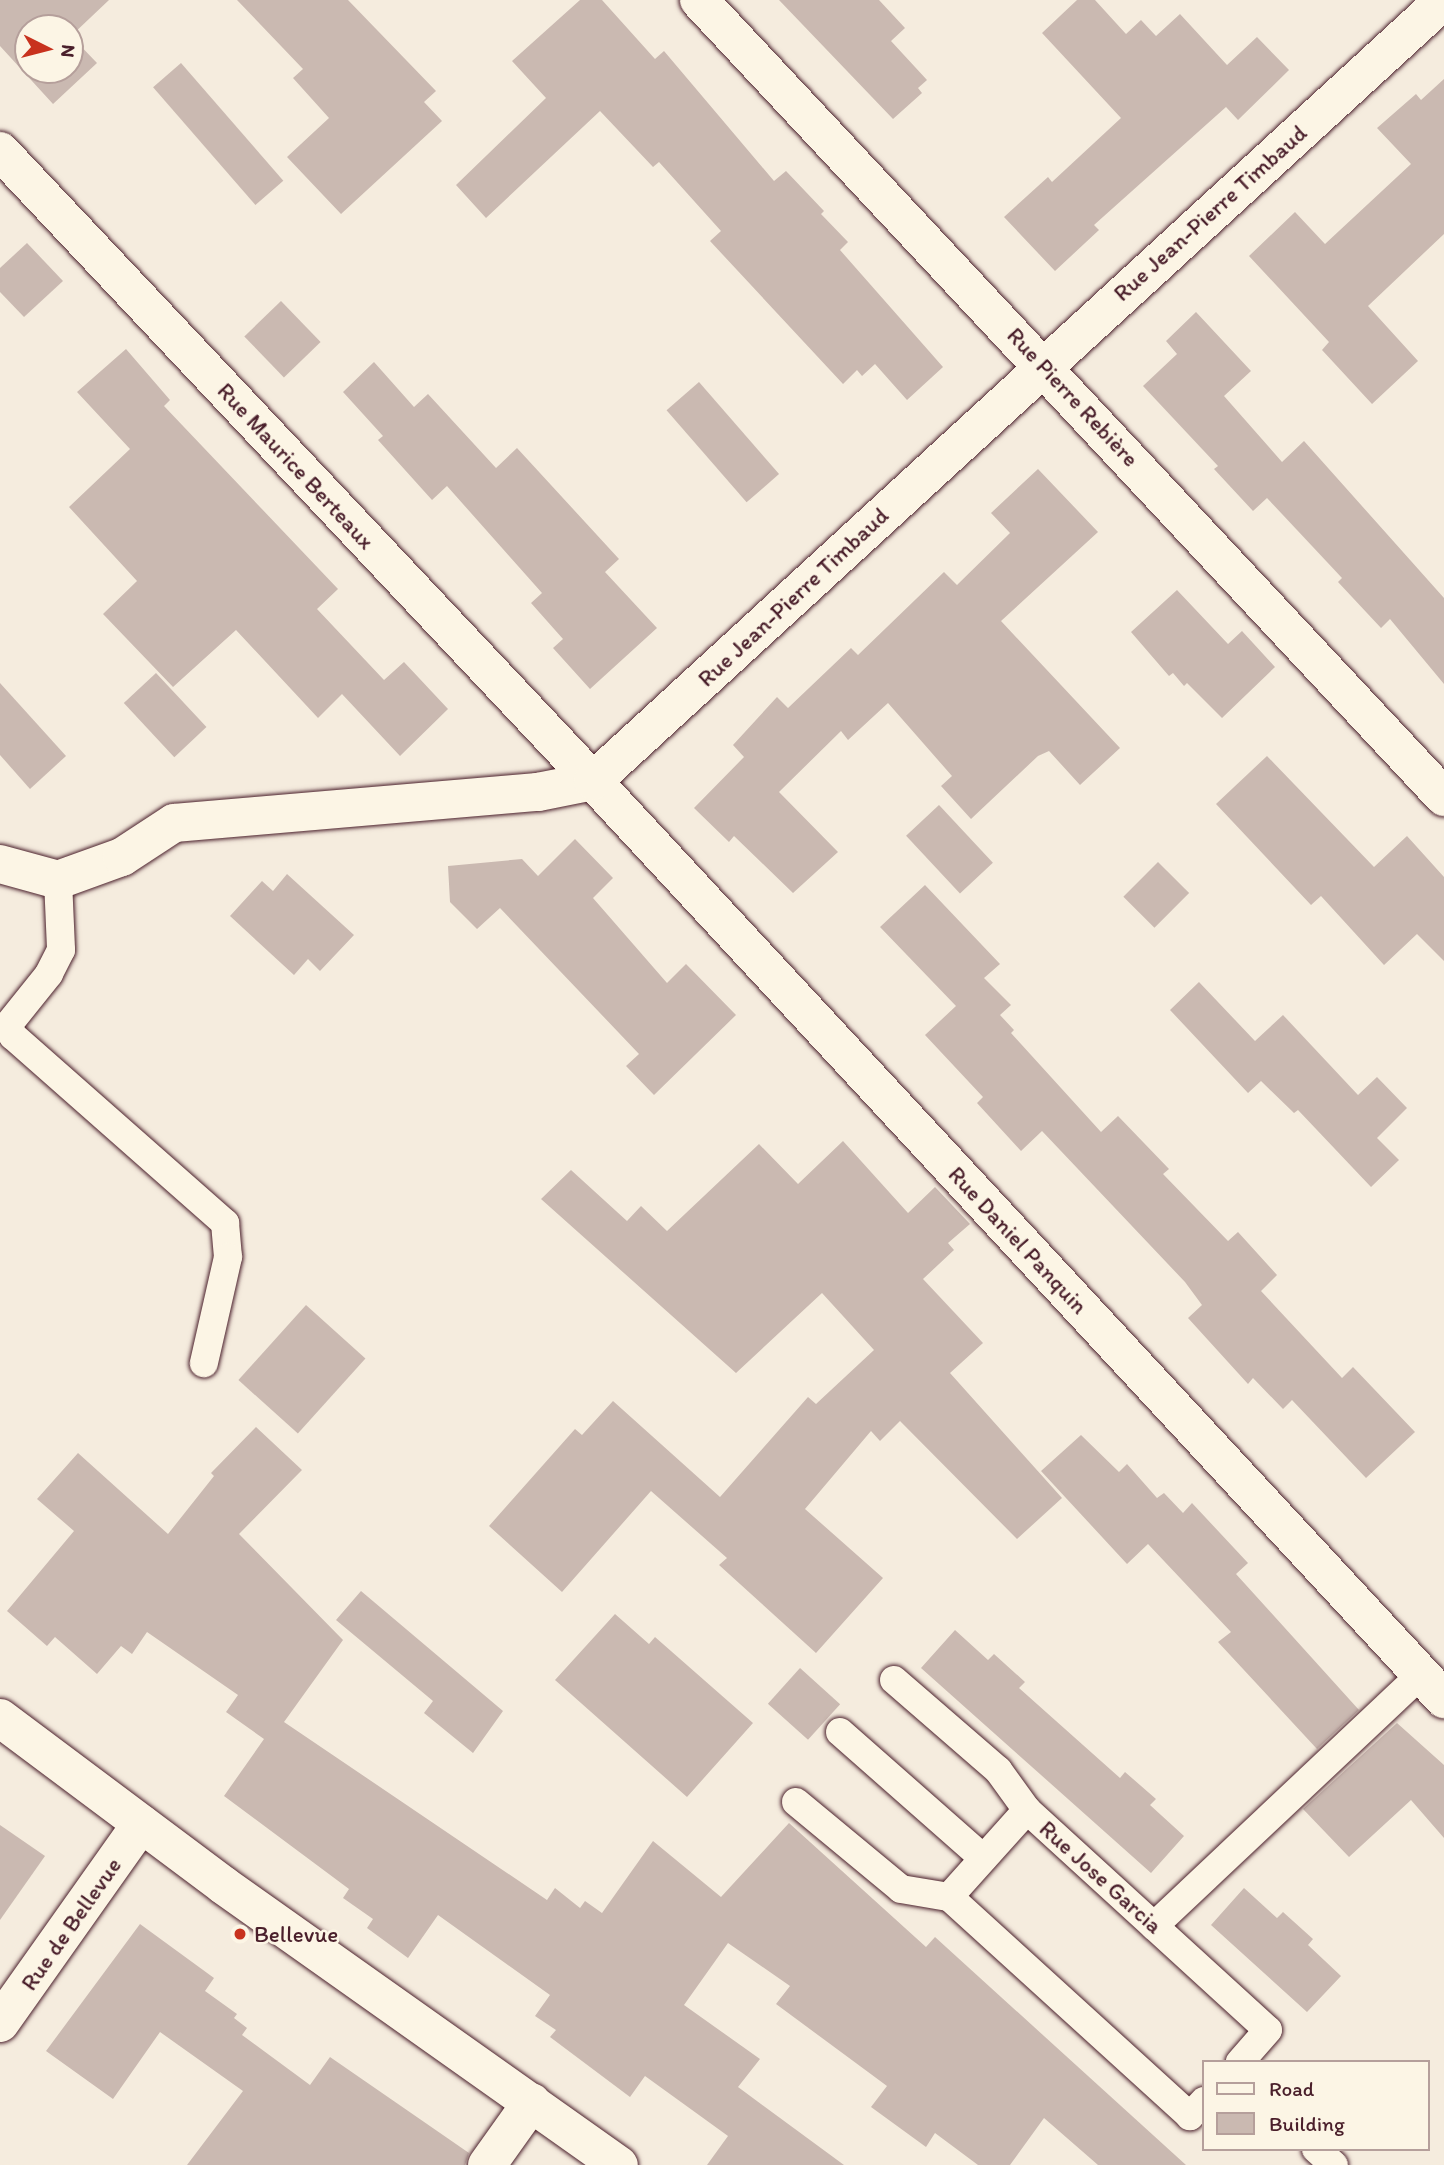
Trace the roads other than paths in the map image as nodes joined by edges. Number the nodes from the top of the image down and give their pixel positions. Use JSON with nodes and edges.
{"nodes":[{"id":1,"x":699,"y":0,"type":"edge"},
{"id":2,"x":1444,"y":0,"type":"edge"},
{"id":3,"x":0,"y":151,"type":"edge"},
{"id":4,"x":1042,"y":365,"type":"junction"},
{"id":5,"x":593,"y":781,"type":"junction"},
{"id":6,"x":1444,"y":797,"type":"edge"},
{"id":7,"x":0,"y":864,"type":"edge"},
{"id":8,"x":58,"y":880,"type":"junction"},
{"id":9,"x":6,"y":1043,"type":"edge"},
{"id":10,"x":204,"y":1363,"type":"dead end"},
{"id":11,"x":894,"y":1680,"type":"dead end"},
{"id":12,"x":1433,"y":1687,"type":"edge"},
{"id":13,"x":0,"y":1718,"type":"edge"},
{"id":14,"x":839,"y":1732,"type":"dead end"},
{"id":15,"x":796,"y":1802,"type":"dead end"},
{"id":16,"x":1027,"y":1810,"type":"junction"},
{"id":17,"x":141,"y":1824,"type":"junction"},
{"id":18,"x":984,"y":1858,"type":"junction"},
{"id":19,"x":949,"y":1897,"type":"junction"},
{"id":20,"x":1154,"y":1926,"type":"junction"},
{"id":21,"x":0,"y":2023,"type":"edge"},
{"id":22,"x":1242,"y":2060,"type":"edge"},
{"id":23,"x":532,"y":2102,"type":"junction"},
{"id":24,"x":1202,"y":2103,"type":"edge"},
{"id":25,"x":1318,"y":2151,"type":"edge"},
{"id":26,"x":487,"y":2165,"type":"edge"},
{"id":27,"x":619,"y":2165,"type":"edge"},
{"id":28,"x":1334,"y":2165,"type":"edge"}],
"edges":[{"from":1,"to":4,"type":"street","name":"Rue Pierre Rebière"},
{"from":2,"to":4,"type":"street","name":"Rue Jean-Pierre Timbaud"},
{"from":3,"to":5,"type":"street","name":"Rue Maurice Berteaux"},
{"from":4,"to":5,"type":"street","name":"Rue Jean-Pierre Timbaud"},
{"from":4,"to":6,"type":"street","name":"Rue Pierre Rebière"},
{"from":5,"to":8,"type":"street"},
{"from":5,"to":12,"type":"street","name":"Rue Daniel Panquin"},
{"from":7,"to":8,"type":"street"},
{"from":8,"to":9,"type":"lane"},
{"from":9,"to":10,"type":"lane"},
{"from":11,"to":16,"type":"lane"},
{"from":12,"to":20,"type":"lane"},
{"from":13,"to":17,"type":"street"},
{"from":14,"to":18,"type":"lane"},
{"from":15,"to":19,"type":"lane"},
{"from":16,"to":18,"type":"lane","name":"Rue Jose Garcia"},
{"from":16,"to":20,"type":"lane","name":"Rue Jose Garcia"},
{"from":17,"to":21,"type":"street","name":"Rue de Bellevue"},
{"from":17,"to":23,"type":"street"},
{"from":18,"to":19,"type":"lane","name":"Rue Jose Garcia"},
{"from":19,"to":24,"type":"lane"},
{"from":20,"to":22,"type":"lane","name":"Rue Jose Garcia"},
{"from":23,"to":26,"type":"street"},
{"from":23,"to":27,"type":"street"},
{"from":25,"to":28,"type":"lane"}]}
